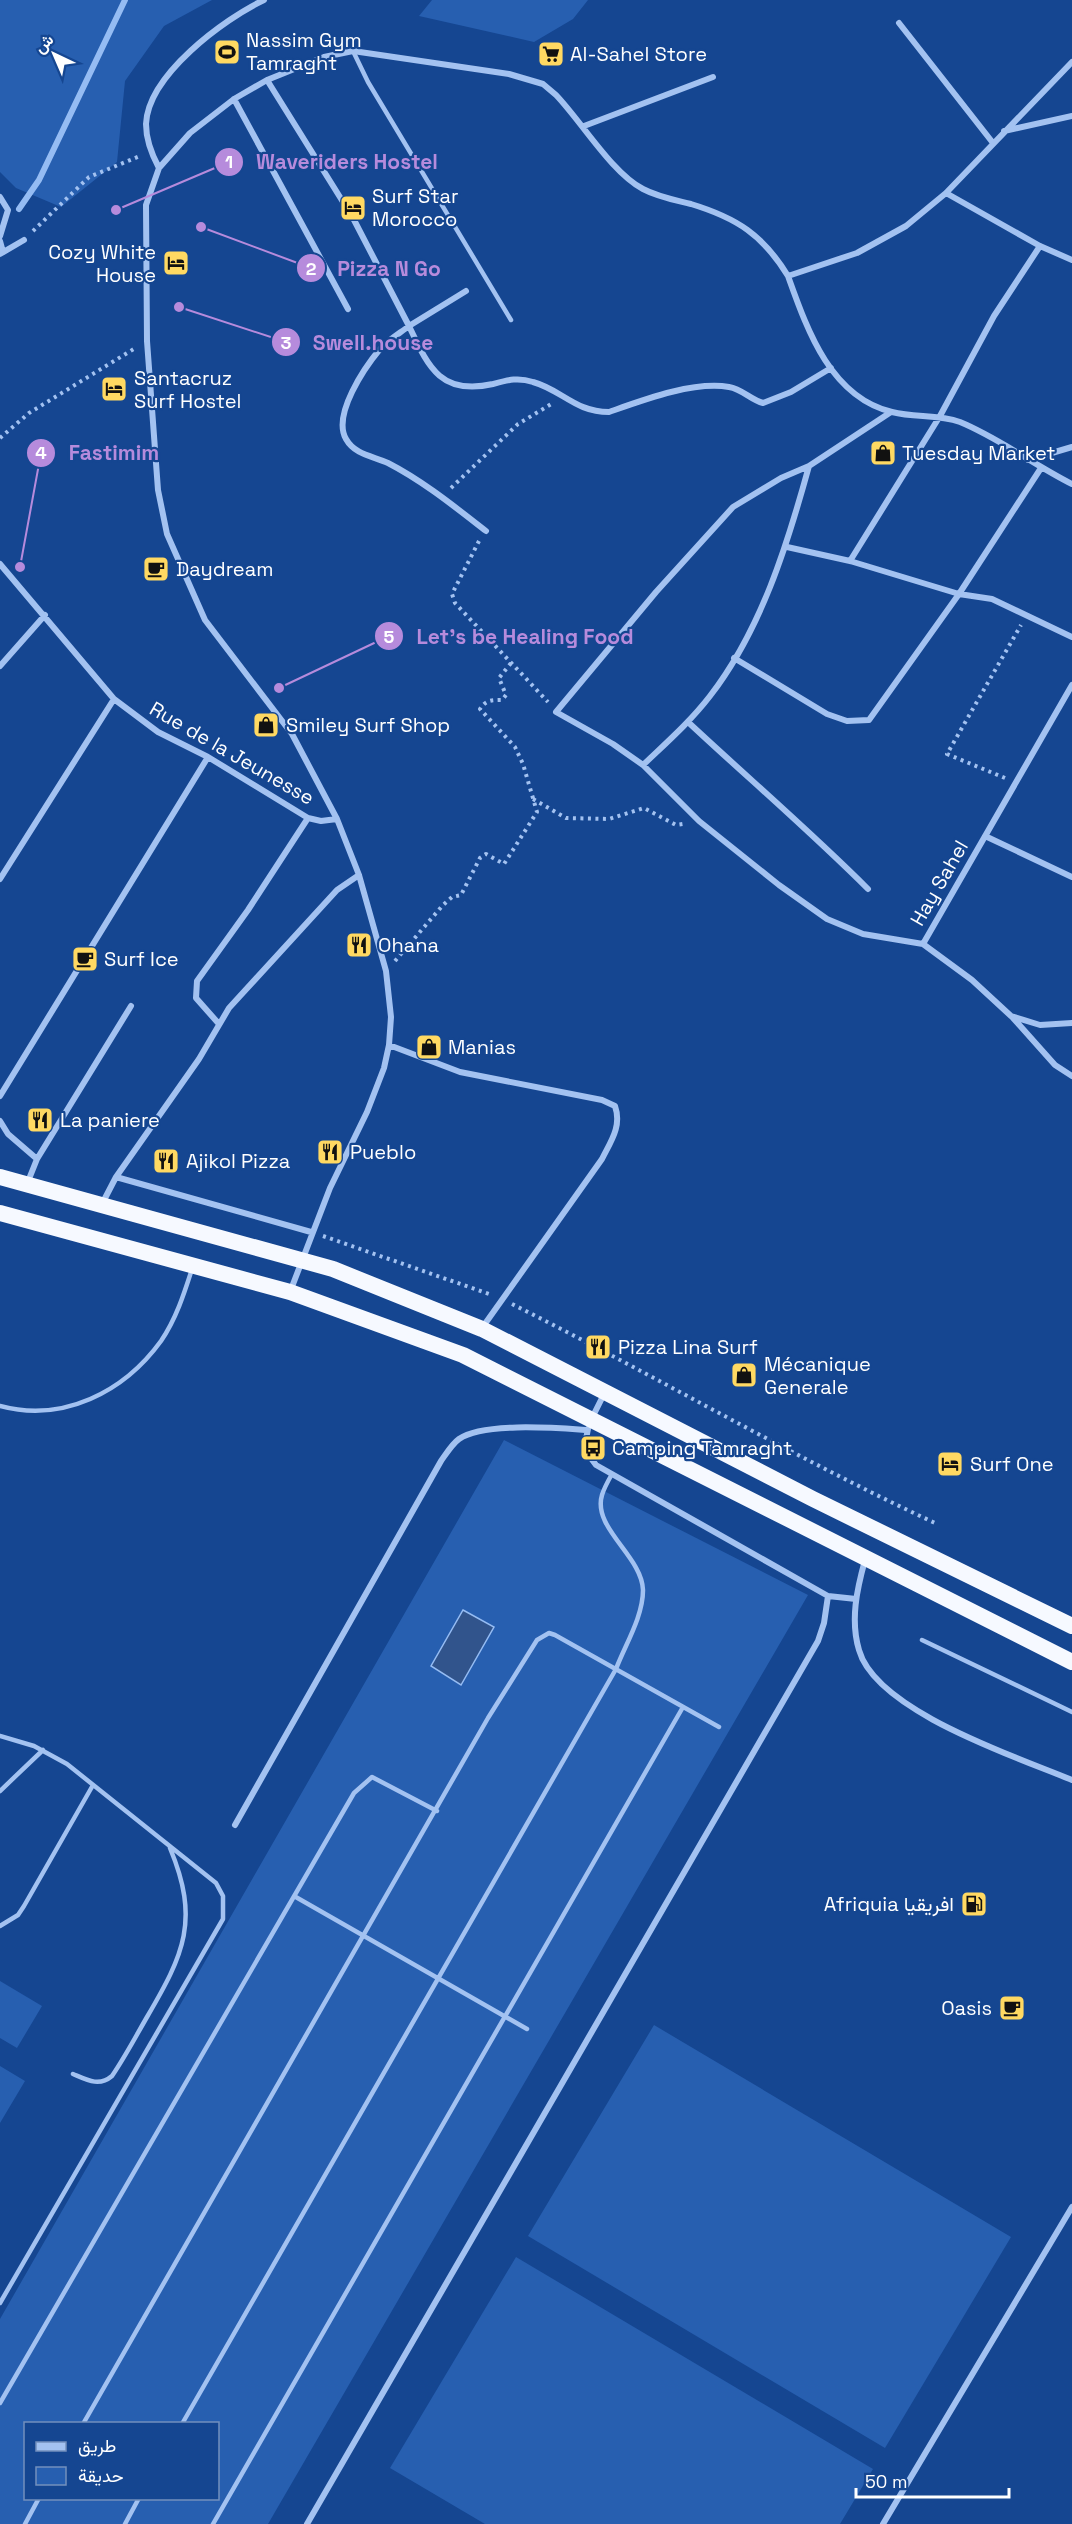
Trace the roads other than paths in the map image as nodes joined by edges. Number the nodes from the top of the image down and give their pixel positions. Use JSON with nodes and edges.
{"nodes":[{"id":1,"x":264,"y":0,"type":"edge"},
{"id":2,"x":899,"y":23,"type":"dead end"},
{"id":3,"x":353,"y":51,"type":"junction"},
{"id":4,"x":1072,"y":62,"type":"edge"},
{"id":5,"x":713,"y":77,"type":"dead end"},
{"id":6,"x":267,"y":80,"type":"junction"},
{"id":7,"x":234,"y":99,"type":"junction"},
{"id":8,"x":1072,"y":116,"type":"edge"},
{"id":9,"x":584,"y":126,"type":"junction"},
{"id":10,"x":1003,"y":131,"type":"junction"},
{"id":11,"x":993,"y":142,"type":"junction"},
{"id":12,"x":159,"y":168,"type":"junction"},
{"id":13,"x":946,"y":193,"type":"junction"},
{"id":14,"x":0,"y":197,"type":"edge"},
{"id":15,"x":0,"y":237,"type":"edge"},
{"id":16,"x":24,"y":240,"type":"road end"},
{"id":17,"x":0,"y":241,"type":"edge"},
{"id":18,"x":1040,"y":246,"type":"junction"},
{"id":19,"x":1,"y":253,"type":"edge"},
{"id":20,"x":1072,"y":260,"type":"edge"},
{"id":21,"x":788,"y":276,"type":"junction"},
{"id":22,"x":466,"y":291,"type":"dead end"},
{"id":23,"x":348,"y":309,"type":"dead end"},
{"id":24,"x":511,"y":320,"type":"dead end"},
{"id":25,"x":409,"y":326,"type":"junction"},
{"id":26,"x":831,"y":368,"type":"junction"},
{"id":27,"x":891,"y":412,"type":"junction"},
{"id":28,"x":940,"y":416,"type":"junction"},
{"id":29,"x":1072,"y":447,"type":"edge"},
{"id":30,"x":1028,"y":460,"type":"junction"},
{"id":31,"x":809,"y":466,"type":"junction"},
{"id":32,"x":1041,"y":468,"type":"junction"},
{"id":33,"x":1072,"y":484,"type":"edge"},
{"id":34,"x":486,"y":531,"type":"road end"},
{"id":35,"x":787,"y":547,"type":"junction"},
{"id":36,"x":850,"y":561,"type":"junction"},
{"id":37,"x":0,"y":564,"type":"edge"},
{"id":38,"x":959,"y":594,"type":"junction"},
{"id":39,"x":45,"y":615,"type":"junction"},
{"id":40,"x":1072,"y":638,"type":"edge"},
{"id":41,"x":734,"y":658,"type":"junction"},
{"id":42,"x":0,"y":666,"type":"edge"},
{"id":43,"x":1072,"y":685,"type":"edge"},
{"id":44,"x":114,"y":699,"type":"junction"},
{"id":45,"x":688,"y":722,"type":"junction"},
{"id":46,"x":208,"y":757,"type":"junction"},
{"id":47,"x":643,"y":765,"type":"junction"},
{"id":48,"x":308,"y":818,"type":"junction"},
{"id":49,"x":337,"y":819,"type":"junction"},
{"id":50,"x":985,"y":836,"type":"junction"},
{"id":51,"x":358,"y":875,"type":"junction"},
{"id":52,"x":1072,"y":877,"type":"edge"},
{"id":53,"x":0,"y":879,"type":"edge"},
{"id":54,"x":868,"y":889,"type":"dead end"},
{"id":55,"x":923,"y":944,"type":"junction"},
{"id":56,"x":131,"y":1006,"type":"dead end"},
{"id":57,"x":1011,"y":1016,"type":"junction"},
{"id":58,"x":1072,"y":1023,"type":"edge"},
{"id":59,"x":219,"y":1024,"type":"junction"},
{"id":60,"x":389,"y":1045,"type":"junction"},
{"id":61,"x":1072,"y":1076,"type":"edge"},
{"id":62,"x":0,"y":1096,"type":"edge"},
{"id":63,"x":0,"y":1121,"type":"edge"},
{"id":64,"x":37,"y":1160,"type":"junction"},
{"id":65,"x":0,"y":1177,"type":"edge"},
{"id":66,"x":116,"y":1177,"type":"junction"},
{"id":67,"x":27,"y":1185,"type":"junction"},
{"id":68,"x":101,"y":1205,"type":"junction"},
{"id":69,"x":0,"y":1213,"type":"edge"},
{"id":70,"x":311,"y":1232,"type":"junction"},
{"id":71,"x":301,"y":1259,"type":"junction"},
{"id":72,"x":193,"y":1265,"type":"junction"},
{"id":73,"x":290,"y":1292,"type":"junction"},
{"id":74,"x":482,"y":1329,"type":"junction"},
{"id":75,"x":606,"y":1391,"type":"junction"},
{"id":76,"x":0,"y":1406,"type":"edge"},
{"id":77,"x":589,"y":1425,"type":"junction"},
{"id":78,"x":612,"y":1474,"type":"junction"},
{"id":79,"x":865,"y":1559,"type":"junction"},
{"id":80,"x":828,"y":1596,"type":"junction"},
{"id":81,"x":856,"y":1599,"type":"junction"},
{"id":82,"x":1072,"y":1626,"type":"edge"},
{"id":83,"x":922,"y":1640,"type":"dead end"},
{"id":84,"x":1072,"y":1662,"type":"edge"},
{"id":85,"x":616,"y":1669,"type":"junction"},
{"id":86,"x":683,"y":1707,"type":"junction"},
{"id":87,"x":1072,"y":1712,"type":"edge"},
{"id":88,"x":719,"y":1727,"type":"dead end"},
{"id":89,"x":0,"y":1736,"type":"edge"},
{"id":90,"x":43,"y":1750,"type":"junction"},
{"id":91,"x":1072,"y":1780,"type":"edge"},
{"id":92,"x":93,"y":1785,"type":"junction"},
{"id":93,"x":0,"y":1791,"type":"edge"},
{"id":94,"x":437,"y":1811,"type":"junction"},
{"id":95,"x":235,"y":1825,"type":"dead end"},
{"id":96,"x":169,"y":1846,"type":"junction"},
{"id":97,"x":294,"y":1896,"type":"junction"},
{"id":98,"x":0,"y":1926,"type":"edge"},
{"id":99,"x":366,"y":1934,"type":"junction"},
{"id":100,"x":439,"y":1978,"type":"junction"},
{"id":101,"x":506,"y":2015,"type":"junction"},
{"id":102,"x":527,"y":2028,"type":"dead end"},
{"id":103,"x":73,"y":2074,"type":"dead end"},
{"id":104,"x":1072,"y":2207,"type":"edge"},
{"id":105,"x":0,"y":2303,"type":"edge"},
{"id":106,"x":0,"y":2403,"type":"edge"},
{"id":107,"x":84,"y":2422,"type":"edge"},
{"id":108,"x":183,"y":2422,"type":"edge"},
{"id":109,"x":38,"y":2500,"type":"edge"},
{"id":110,"x":138,"y":2500,"type":"edge"},
{"id":111,"x":25,"y":2524,"type":"edge"},
{"id":112,"x":125,"y":2524,"type":"edge"},
{"id":113,"x":213,"y":2524,"type":"edge"},
{"id":114,"x":307,"y":2524,"type":"edge"},
{"id":115,"x":883,"y":2524,"type":"edge"}],
"edges":[{"from":1,"to":12,"type":"street"},
{"from":2,"to":11,"type":"street"},
{"from":3,"to":6,"type":"street"},
{"from":3,"to":9,"type":"street"},
{"from":3,"to":24,"type":"lane"},
{"from":4,"to":10,"type":"street"},
{"from":5,"to":9,"type":"street"},
{"from":6,"to":7,"type":"street"},
{"from":6,"to":25,"type":"street"},
{"from":7,"to":12,"type":"street"},
{"from":7,"to":23,"type":"street"},
{"from":8,"to":10,"type":"street"},
{"from":9,"to":21,"type":"street"},
{"from":10,"to":11,"type":"street"},
{"from":11,"to":13,"type":"street"},
{"from":12,"to":49,"type":"street"},
{"from":13,"to":18,"type":"street"},
{"from":13,"to":21,"type":"street"},
{"from":14,"to":15,"type":"street"},
{"from":16,"to":19,"type":"street"},
{"from":17,"to":19,"type":"street"},
{"from":18,"to":20,"type":"street"},
{"from":18,"to":28,"type":"street"},
{"from":21,"to":26,"type":"street"},
{"from":22,"to":25,"type":"street"},
{"from":25,"to":26,"type":"street"},
{"from":25,"to":34,"type":"street"},
{"from":26,"to":27,"type":"street"},
{"from":27,"to":28,"type":"street"},
{"from":27,"to":31,"type":"street"},
{"from":28,"to":30,"type":"street"},
{"from":28,"to":36,"type":"street"},
{"from":29,"to":30,"type":"street"},
{"from":30,"to":32,"type":"street"},
{"from":31,"to":35,"type":"street"},
{"from":31,"to":47,"type":"street"},
{"from":32,"to":33,"type":"street"},
{"from":32,"to":38,"type":"street"},
{"from":35,"to":36,"type":"street"},
{"from":35,"to":41,"type":"street"},
{"from":36,"to":38,"type":"street"},
{"from":37,"to":39,"type":"street","name":"Rue de la Jeunesse"},
{"from":38,"to":40,"type":"street"},
{"from":38,"to":41,"type":"street"},
{"from":39,"to":42,"type":"street"},
{"from":39,"to":44,"type":"street","name":"Rue de la Jeunesse"},
{"from":41,"to":45,"type":"street"},
{"from":43,"to":50,"type":"street","name":"Hay Sahel"},
{"from":44,"to":46,"type":"street","name":"Rue de la Jeunesse"},
{"from":44,"to":53,"type":"street"},
{"from":45,"to":47,"type":"street"},
{"from":45,"to":54,"type":"street"},
{"from":46,"to":48,"type":"street","name":"Rue de la Jeunesse"},
{"from":46,"to":62,"type":"street"},
{"from":47,"to":55,"type":"street"},
{"from":48,"to":49,"type":"street","name":"Rue de la Jeunesse"},
{"from":48,"to":59,"type":"street"},
{"from":49,"to":51,"type":"street"},
{"from":50,"to":52,"type":"street"},
{"from":50,"to":55,"type":"street","name":"Hay Sahel"},
{"from":51,"to":59,"type":"street"},
{"from":51,"to":60,"type":"street"},
{"from":55,"to":57,"type":"street","name":"Hay Sahel"},
{"from":56,"to":64,"type":"street"},
{"from":57,"to":58,"type":"street","name":"Hay Sahel"},
{"from":57,"to":61,"type":"street"},
{"from":59,"to":66,"type":"street"},
{"from":60,"to":70,"type":"street"},
{"from":60,"to":74,"type":"street"},
{"from":63,"to":64,"type":"street"},
{"from":64,"to":67,"type":"street"},
{"from":65,"to":67,"type":"highway"},
{"from":66,"to":68,"type":"street"},
{"from":66,"to":70,"type":"street"},
{"from":67,"to":68,"type":"highway"},
{"from":68,"to":71,"type":"highway"},
{"from":69,"to":72,"type":"highway"},
{"from":70,"to":71,"type":"street"},
{"from":71,"to":73,"type":"street"},
{"from":71,"to":74,"type":"highway"},
{"from":72,"to":73,"type":"highway"},
{"from":72,"to":76,"type":"lane"},
{"from":73,"to":77,"type":"highway"},
{"from":74,"to":75,"type":"highway"},
{"from":75,"to":77,"type":"street"},
{"from":75,"to":82,"type":"highway"},
{"from":77,"to":78,"type":"street"},
{"from":77,"to":79,"type":"highway"},
{"from":77,"to":95,"type":"street"},
{"from":78,"to":80,"type":"street"},
{"from":78,"to":85,"type":"lane"},
{"from":79,"to":81,"type":"street"},
{"from":79,"to":84,"type":"highway"},
{"from":80,"to":81,"type":"street"},
{"from":80,"to":114,"type":"street"},
{"from":81,"to":91,"type":"street"},
{"from":83,"to":87,"type":"lane"},
{"from":85,"to":86,"type":"lane"},
{"from":85,"to":94,"type":"lane"},
{"from":85,"to":100,"type":"lane"},
{"from":86,"to":88,"type":"lane"},
{"from":86,"to":101,"type":"lane"},
{"from":89,"to":90,"type":"lane"},
{"from":90,"to":92,"type":"lane"},
{"from":90,"to":93,"type":"lane"},
{"from":92,"to":96,"type":"lane"},
{"from":92,"to":98,"type":"lane"},
{"from":94,"to":97,"type":"lane"},
{"from":94,"to":99,"type":"lane"},
{"from":96,"to":103,"type":"lane"},
{"from":96,"to":105,"type":"lane"},
{"from":97,"to":99,"type":"lane"},
{"from":97,"to":106,"type":"lane"},
{"from":99,"to":100,"type":"lane"},
{"from":99,"to":107,"type":"lane"},
{"from":100,"to":101,"type":"lane"},
{"from":100,"to":108,"type":"lane"},
{"from":101,"to":102,"type":"lane"},
{"from":101,"to":113,"type":"lane"},
{"from":104,"to":115,"type":"street"},
{"from":109,"to":111,"type":"lane"},
{"from":110,"to":112,"type":"lane"}]}
